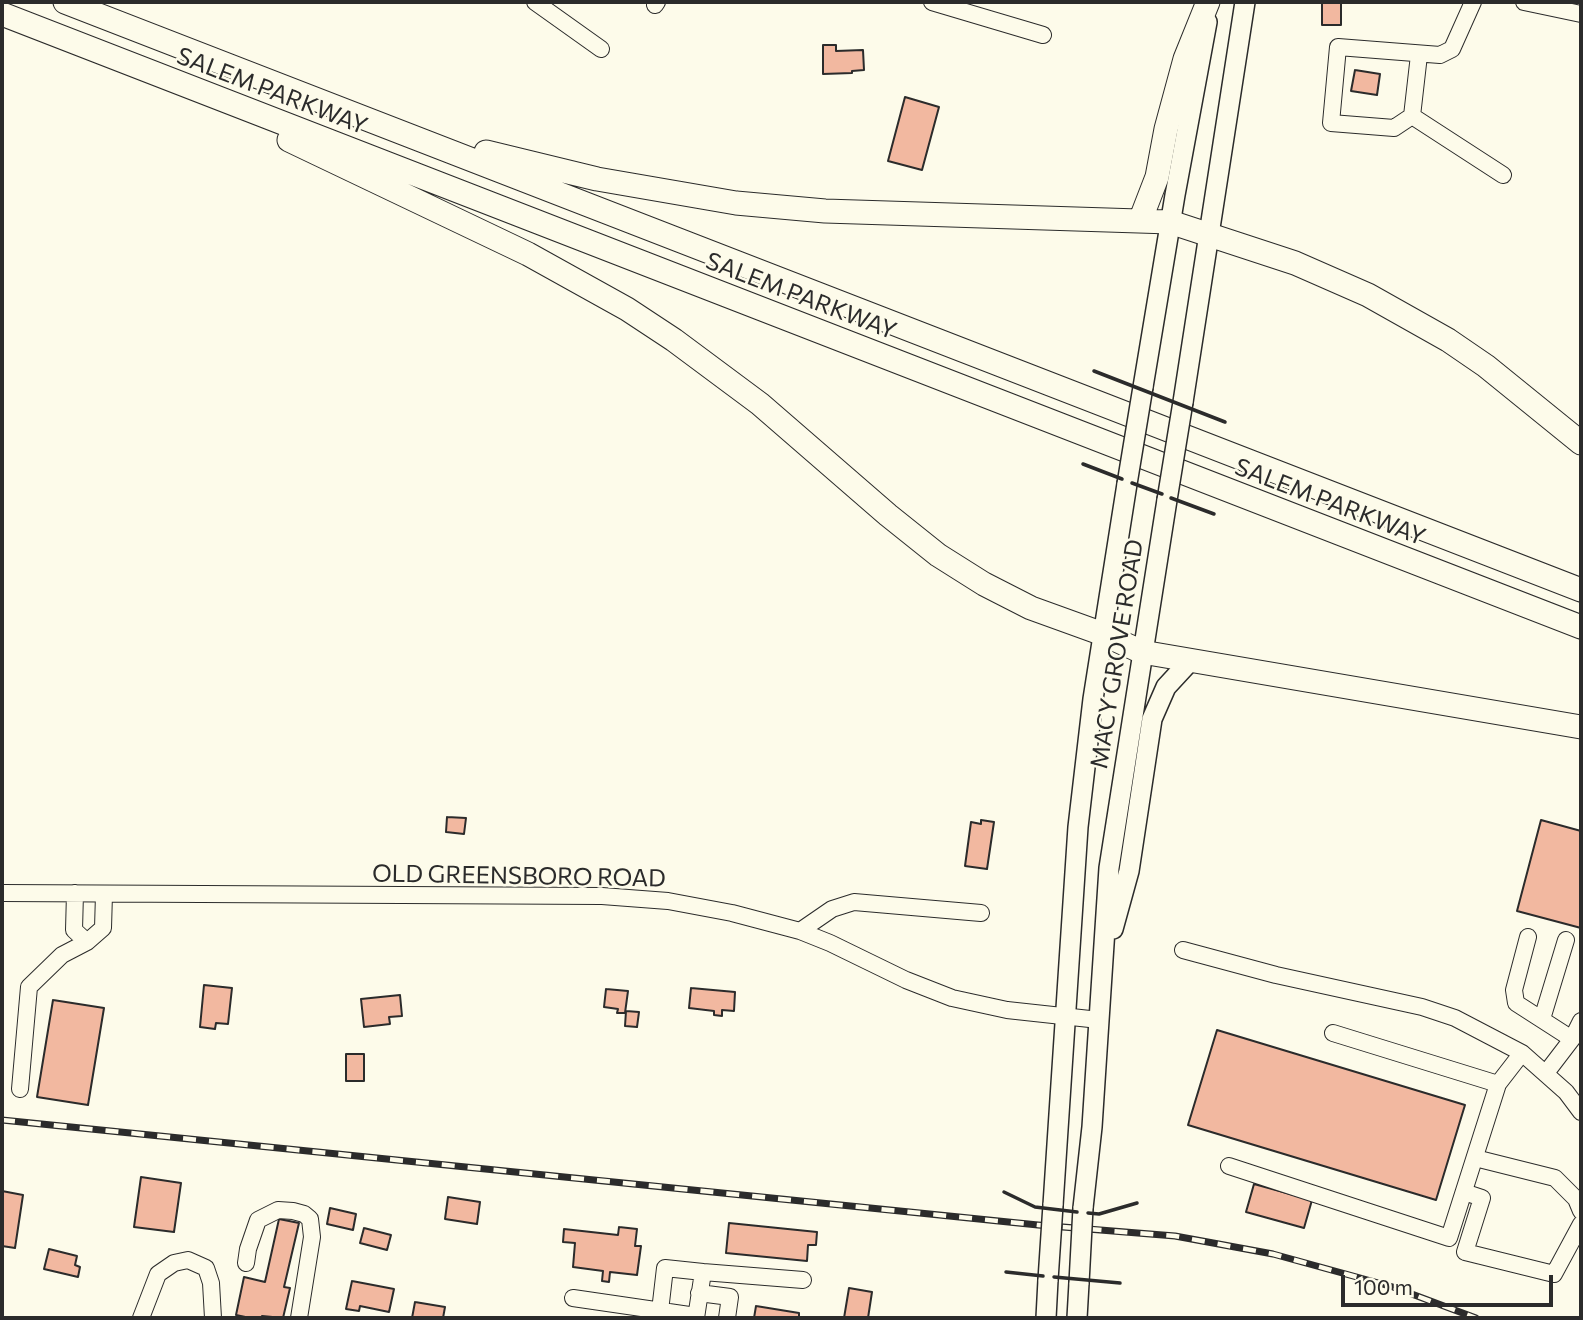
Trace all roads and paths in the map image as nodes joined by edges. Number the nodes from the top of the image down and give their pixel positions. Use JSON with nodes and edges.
{"nodes":[{"id":1,"x":65,"y":2,"type":"edge"},
{"id":2,"x":536,"y":2,"type":"edge"},
{"id":3,"x":932,"y":2,"type":"edge"},
{"id":4,"x":1210,"y":2,"type":"edge"},
{"id":5,"x":1245,"y":2,"type":"edge"},
{"id":6,"x":1473,"y":2,"type":"edge"},
{"id":7,"x":1524,"y":2,"type":"edge"},
{"id":8,"x":2,"y":14,"type":"edge"},
{"id":9,"x":1581,"y":14,"type":"edge"},
{"id":10,"x":1043,"y":36,"type":"dead end"},
{"id":11,"x":601,"y":50,"type":"dead end"},
{"id":12,"x":1419,"y":55,"type":"junction"},
{"id":13,"x":112,"y":57,"type":"junction"},
{"id":14,"x":1412,"y":116,"type":"junction"},
{"id":15,"x":384,"y":126,"type":"junction"},
{"id":16,"x":1503,"y":175,"type":"dead end"},
{"id":17,"x":1140,"y":221,"type":"junction"},
{"id":18,"x":1170,"y":222,"type":"junction"},
{"id":19,"x":1210,"y":233,"type":"junction"},
{"id":20,"x":1581,"y":443,"type":"edge"},
{"id":21,"x":1581,"y":590,"type":"edge"},
{"id":22,"x":1581,"y":627,"type":"edge"},
{"id":23,"x":1103,"y":634,"type":"junction"},
{"id":24,"x":1142,"y":652,"type":"junction"},
{"id":25,"x":1190,"y":661,"type":"junction"},
{"id":26,"x":1581,"y":727,"type":"edge"},
{"id":27,"x":2,"y":893,"type":"edge"},
{"id":28,"x":75,"y":893,"type":"junction"},
{"id":29,"x":104,"y":894,"type":"junction"},
{"id":30,"x":981,"y":913,"type":"dead end"},
{"id":31,"x":800,"y":931,"type":"junction"},
{"id":32,"x":1528,"y":937,"type":"dead end"},
{"id":33,"x":1566,"y":940,"type":"dead end"},
{"id":34,"x":87,"y":942,"type":"junction"},
{"id":35,"x":1183,"y":950,"type":"dead end"},
{"id":36,"x":1102,"y":971,"type":"junction"},
{"id":37,"x":1064,"y":1017,"type":"junction"},
{"id":38,"x":1542,"y":1019,"type":"junction"},
{"id":39,"x":1099,"y":1020,"type":"junction"},
{"id":40,"x":1581,"y":1021,"type":"edge"},
{"id":41,"x":1333,"y":1033,"type":"dead end"},
{"id":42,"x":1572,"y":1039,"type":"junction"},
{"id":43,"x":1522,"y":1053,"type":"junction"},
{"id":44,"x":1546,"y":1073,"type":"junction"},
{"id":45,"x":1498,"y":1084,"type":"junction"},
{"id":46,"x":20,"y":1089,"type":"dead end"},
{"id":47,"x":1581,"y":1112,"type":"edge"},
{"id":48,"x":1475,"y":1158,"type":"junction"},
{"id":49,"x":1229,"y":1166,"type":"dead end"},
{"id":50,"x":1464,"y":1192,"type":"junction"},
{"id":51,"x":1581,"y":1211,"type":"edge"},
{"id":52,"x":1581,"y":1224,"type":"edge"},
{"id":53,"x":246,"y":1264,"type":"dead end"},
{"id":54,"x":703,"y":1272,"type":"junction"},
{"id":55,"x":803,"y":1280,"type":"dead end"},
{"id":56,"x":699,"y":1293,"type":"junction"},
{"id":57,"x":573,"y":1298,"type":"dead end"},
{"id":58,"x":660,"y":1311,"type":"junction"},
{"id":59,"x":696,"y":1317,"type":"edge"},
{"id":60,"x":141,"y":1318,"type":"edge"},
{"id":61,"x":214,"y":1318,"type":"edge"},
{"id":62,"x":299,"y":1318,"type":"edge"},
{"id":63,"x":727,"y":1318,"type":"edge"},
{"id":64,"x":1046,"y":1318,"type":"edge"},
{"id":65,"x":1077,"y":1318,"type":"edge"}],
"edges":[{"from":1,"to":15,"type":"highway","name":"SALEM PARKWAY"},
{"from":2,"to":11,"type":"street"},
{"from":3,"to":10,"type":"street"},
{"from":4,"to":17,"type":"highway"},
{"from":4,"to":18,"type":"main road","name":"MACY GROVE ROAD"},
{"from":5,"to":19,"type":"main road","name":"MACY GROVE ROAD"},
{"from":6,"to":12,"type":"street"},
{"from":7,"to":9,"type":"street"},
{"from":8,"to":13,"type":"highway","name":"SALEM PARKWAY"},
{"from":12,"to":14,"type":"street"},
{"from":12,"to":14,"type":"street"},
{"from":13,"to":22,"type":"highway","name":"SALEM PARKWAY"},
{"from":13,"to":23,"type":"highway"},
{"from":14,"to":16,"type":"street"},
{"from":15,"to":17,"type":"highway"},
{"from":15,"to":21,"type":"highway","name":"SALEM PARKWAY"},
{"from":17,"to":18,"type":"highway"},
{"from":18,"to":19,"type":"highway"},
{"from":18,"to":23,"type":"main road","name":"MACY GROVE ROAD","bridge":true},
{"from":19,"to":20,"type":"highway"},
{"from":19,"to":24,"type":"main road","name":"MACY GROVE ROAD","bridge":true},
{"from":23,"to":24,"type":"highway"},
{"from":23,"to":37,"type":"main road","name":"MACY GROVE ROAD"},
{"from":24,"to":25,"type":"highway"},
{"from":24,"to":36,"type":"main road","name":"MACY GROVE ROAD"},
{"from":25,"to":26,"type":"highway"},
{"from":25,"to":36,"type":"main road"},
{"from":27,"to":28,"type":"street","name":"OLD GREENSBORO ROAD"},
{"from":28,"to":29,"type":"street","name":"OLD GREENSBORO ROAD"},
{"from":28,"to":34,"type":"street"},
{"from":29,"to":31,"type":"street","name":"OLD GREENSBORO ROAD"},
{"from":29,"to":34,"type":"street"},
{"from":30,"to":31,"type":"street"},
{"from":31,"to":37,"type":"street","name":"OLD GREENSBORO ROAD"},
{"from":32,"to":38,"type":"street"},
{"from":33,"to":38,"type":"street"},
{"from":34,"to":46,"type":"street"},
{"from":35,"to":43,"type":"street"},
{"from":36,"to":39,"type":"main road","name":"MACY GROVE ROAD"},
{"from":37,"to":39,"type":"street","name":"OLD GREENSBORO ROAD"},
{"from":37,"to":64,"type":"main road","name":"MACY GROVE ROAD","bridge":true},
{"from":38,"to":42,"type":"street"},
{"from":39,"to":65,"type":"main road","name":"MACY GROVE ROAD","bridge":true},
{"from":40,"to":42,"type":"street"},
{"from":41,"to":45,"type":"street"},
{"from":42,"to":44,"type":"street"},
{"from":43,"to":44,"type":"street"},
{"from":43,"to":45,"type":"street"},
{"from":44,"to":47,"type":"street"},
{"from":45,"to":48,"type":"street"},
{"from":48,"to":50,"type":"street"},
{"from":48,"to":51,"type":"street"},
{"from":49,"to":50,"type":"street"},
{"from":50,"to":52,"type":"street"},
{"from":53,"to":62,"type":"street"},
{"from":54,"to":55,"type":"street"},
{"from":54,"to":56,"type":"street"},
{"from":54,"to":58,"type":"street"},
{"from":56,"to":59,"type":"street"},
{"from":56,"to":63,"type":"street"},
{"from":57,"to":58,"type":"street"},
{"from":58,"to":59,"type":"street"},
{"from":60,"to":61,"type":"street"}]}
